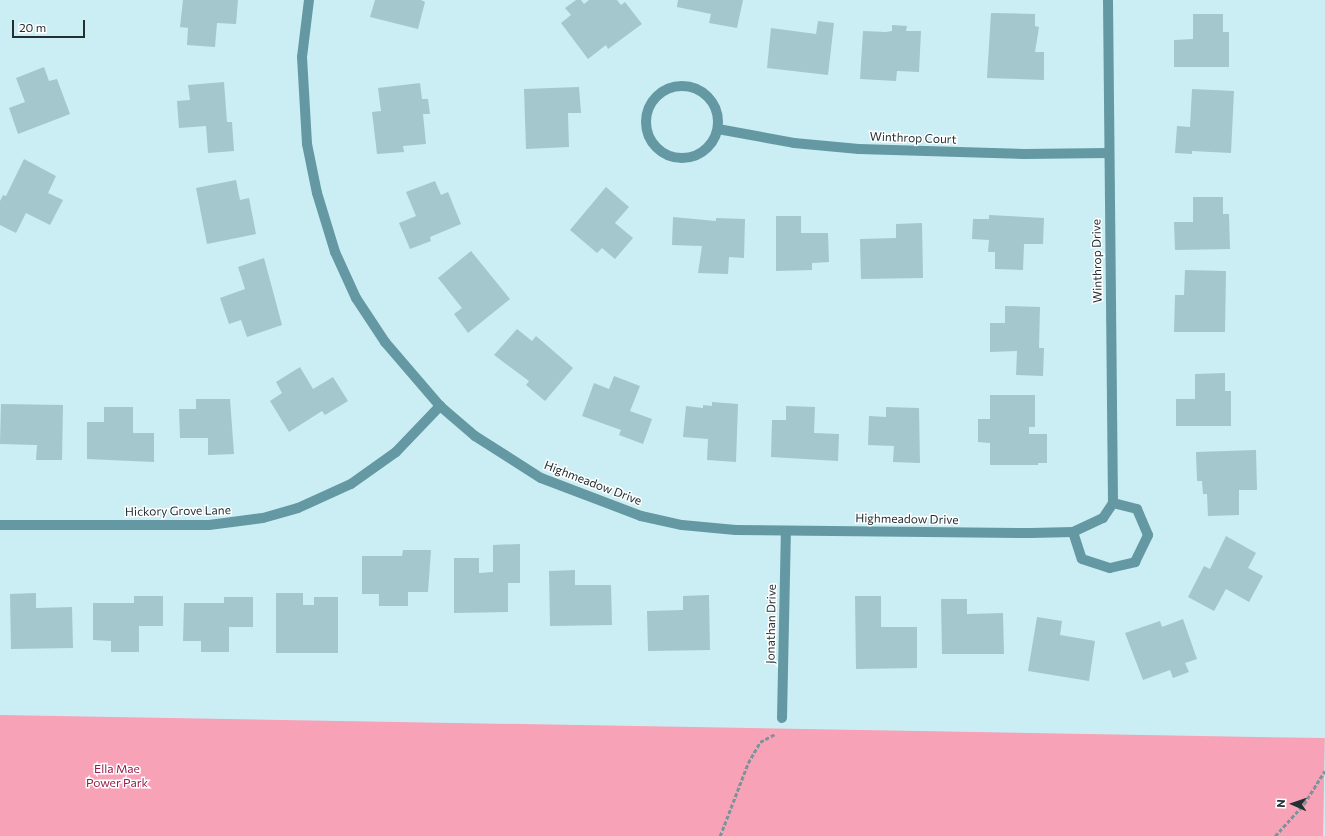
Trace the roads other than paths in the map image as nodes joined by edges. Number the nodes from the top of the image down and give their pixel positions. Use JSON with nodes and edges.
{"nodes":[{"id":1,"x":309,"y":0,"type":"edge"},
{"id":2,"x":1108,"y":0,"type":"edge"},
{"id":3,"x":718,"y":130,"type":"junction"},
{"id":4,"x":1108,"y":153,"type":"junction"},
{"id":5,"x":440,"y":406,"type":"junction"},
{"id":6,"x":1113,"y":503,"type":"junction"},
{"id":7,"x":0,"y":525,"type":"edge"},
{"id":8,"x":786,"y":531,"type":"junction"},
{"id":9,"x":1073,"y":532,"type":"junction"},
{"id":10,"x":782,"y":718,"type":"road end"}],
"edges":[{"from":1,"to":5,"type":"street","name":"Highmeadow Drive"},
{"from":2,"to":4,"type":"street","name":"Winthrop Drive"},
{"from":3,"to":3,"type":"street"},
{"from":3,"to":4,"type":"street","name":"Winthrop Court"},
{"from":4,"to":6,"type":"street","name":"Winthrop Drive"},
{"from":5,"to":7,"type":"street","name":"Hickory Grove Lane"},
{"from":5,"to":8,"type":"street","name":"Highmeadow Drive"},
{"from":6,"to":9,"type":"street","name":"Highmeadow Drive"},
{"from":6,"to":9,"type":"street"},
{"from":8,"to":9,"type":"street","name":"Highmeadow Drive"},
{"from":8,"to":10,"type":"street","name":"Jonathan Drive"}]}
